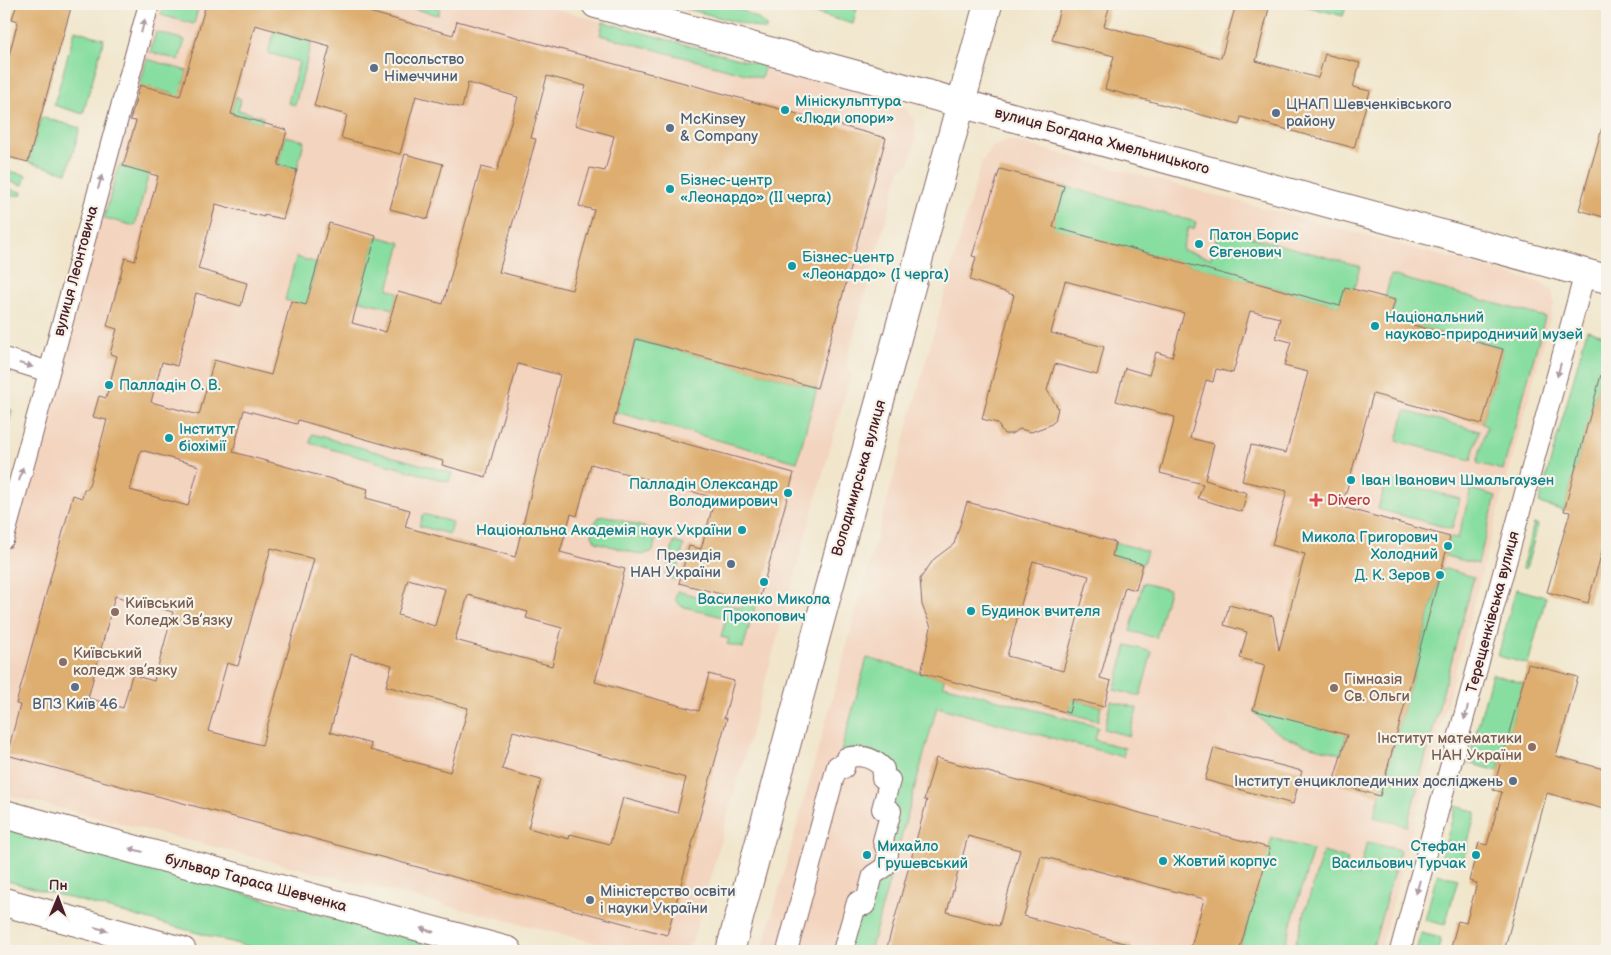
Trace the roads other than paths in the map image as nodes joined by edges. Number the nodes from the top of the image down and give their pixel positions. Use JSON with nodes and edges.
{"nodes":[{"id":1,"x":149,"y":4,"type":"edge"},
{"id":2,"x":596,"y":4,"type":"edge"},
{"id":3,"x":988,"y":4,"type":"edge"},
{"id":4,"x":960,"y":102,"type":"junction"},
{"id":5,"x":1596,"y":276,"type":"edge"},
{"id":6,"x":4,"y":358,"type":"edge"},
{"id":7,"x":49,"y":372,"type":"junction"},
{"id":8,"x":4,"y":538,"type":"edge"},
{"id":9,"x":4,"y":814,"type":"edge"},
{"id":10,"x":4,"y":902,"type":"edge"},
{"id":11,"x":182,"y":951,"type":"edge"},
{"id":12,"x":508,"y":951,"type":"edge"},
{"id":13,"x":730,"y":951,"type":"edge"},
{"id":14,"x":787,"y":951,"type":"edge"},
{"id":15,"x":843,"y":951,"type":"edge"},
{"id":16,"x":1400,"y":951,"type":"edge"}],
"edges":[{"from":7,"to":1,"type":"street","name":"вулиця Леонтовича","one_way":true},
{"from":2,"to":4,"type":"main road","name":"вулиця Богдана Хмельницького"},
{"from":3,"to":4,"type":"main road","name":"Володимирська вулиця"},
{"from":4,"to":5,"type":"main road","name":"вулиця Богдана Хмельницького"},
{"from":4,"to":13,"type":"main road","name":"Володимирська вулиця"},
{"from":5,"to":16,"type":"street","name":"Терещенківська вулиця","one_way":true},
{"from":6,"to":7,"type":"street","one_way":true},
{"from":8,"to":7,"type":"street","name":"вулиця Леонтовича","one_way":true},
{"from":12,"to":9,"type":"main road","name":"бульвар Тараса Шевченка","one_way":true},
{"from":10,"to":11,"type":"main road","one_way":true},
{"from":14,"to":15,"type":"street"}]}
